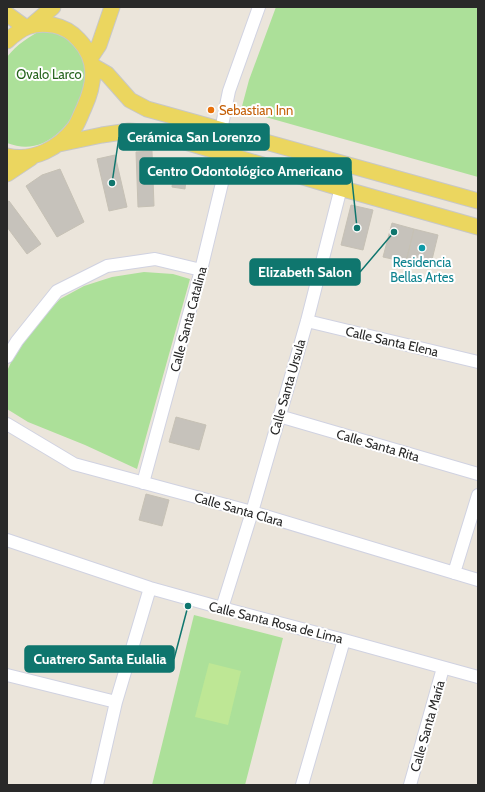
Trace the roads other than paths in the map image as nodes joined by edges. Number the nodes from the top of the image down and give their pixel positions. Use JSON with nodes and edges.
{"nodes":[{"id":1,"x":53,"y":7,"type":"edge"},
{"id":2,"x":112,"y":7,"type":"edge"},
{"id":3,"x":259,"y":7,"type":"edge"},
{"id":4,"x":7,"y":14,"type":"edge"},
{"id":5,"x":28,"y":26,"type":"junction"},
{"id":6,"x":7,"y":41,"type":"edge"},
{"id":7,"x":92,"y":62,"type":"junction"},
{"id":8,"x":221,"y":130,"type":"junction"},
{"id":9,"x":59,"y":144,"type":"junction"},
{"id":10,"x":229,"y":154,"type":"junction"},
{"id":11,"x":7,"y":156,"type":"edge"},
{"id":12,"x":35,"y":156,"type":"junction"},
{"id":13,"x":347,"y":164,"type":"junction"},
{"id":14,"x":7,"y":174,"type":"edge"},
{"id":15,"x":340,"y":188,"type":"junction"},
{"id":16,"x":478,"y":202,"type":"edge"},
{"id":17,"x":478,"y":227,"type":"edge"},
{"id":18,"x":201,"y":270,"type":"junction"},
{"id":19,"x":307,"y":321,"type":"junction"},
{"id":20,"x":7,"y":357,"type":"edge"},
{"id":21,"x":478,"y":362,"type":"edge"},
{"id":22,"x":279,"y":416,"type":"junction"},
{"id":23,"x":7,"y":424,"type":"edge"},
{"id":24,"x":478,"y":474,"type":"edge"},
{"id":25,"x":143,"y":483,"type":"junction"},
{"id":26,"x":478,"y":495,"type":"edge"},
{"id":27,"x":252,"y":512,"type":"junction"},
{"id":28,"x":7,"y":540,"type":"edge"},
{"id":29,"x":454,"y":573,"type":"junction"},
{"id":30,"x":478,"y":580,"type":"edge"},
{"id":31,"x":150,"y":588,"type":"junction"},
{"id":32,"x":222,"y":608,"type":"junction"},
{"id":33,"x":344,"y":640,"type":"junction"},
{"id":34,"x":444,"y":668,"type":"junction"},
{"id":35,"x":7,"y":675,"type":"edge"},
{"id":36,"x":478,"y":677,"type":"edge"},
{"id":37,"x":116,"y":702,"type":"junction"},
{"id":38,"x":97,"y":785,"type":"edge"},
{"id":39,"x":302,"y":785,"type":"edge"},
{"id":40,"x":410,"y":785,"type":"edge"}],
"edges":[{"from":1,"to":5,"type":"main road"},
{"from":2,"to":7,"type":"main road"},
{"from":3,"to":8,"type":"street"},
{"from":4,"to":5,"type":"main road"},
{"from":5,"to":6,"type":"main road"},
{"from":5,"to":7,"type":"main road"},
{"from":7,"to":8,"type":"main road"},
{"from":7,"to":9,"type":"main road"},
{"from":8,"to":13,"type":"main road"},
{"from":9,"to":10,"type":"main road"},
{"from":9,"to":12,"type":"main road"},
{"from":10,"to":15,"type":"main road"},
{"from":10,"to":18,"type":"street","name":"Calle Santa Catalina"},
{"from":11,"to":12,"type":"main road"},
{"from":12,"to":14,"type":"main road"},
{"from":13,"to":15,"type":"street","name":"Calle Santa Ursula"},
{"from":13,"to":16,"type":"main road"},
{"from":15,"to":17,"type":"main road"},
{"from":15,"to":19,"type":"street","name":"Calle Santa Ursula"},
{"from":18,"to":20,"type":"street"},
{"from":18,"to":25,"type":"street","name":"Calle Santa Catalina"},
{"from":19,"to":21,"type":"street","name":"Calle Santa Elena"},
{"from":19,"to":22,"type":"street","name":"Calle Santa Ursula"},
{"from":22,"to":24,"type":"street","name":"Calle Santa Rita"},
{"from":22,"to":27,"type":"street","name":"Calle Santa Ursula"},
{"from":23,"to":25,"type":"street","name":"Calle Santa Clara"},
{"from":25,"to":27,"type":"street","name":"Calle Santa Clara"},
{"from":26,"to":29,"type":"street"},
{"from":27,"to":29,"type":"street","name":"Calle Santa Clara"},
{"from":27,"to":32,"type":"street","name":"Calle Santa Ursula"},
{"from":28,"to":31,"type":"street","name":"Calle Santa Rosa de Lima"},
{"from":29,"to":30,"type":"street","name":"Calle Santa Clara"},
{"from":31,"to":32,"type":"street","name":"Calle Santa Rosa de Lima"},
{"from":31,"to":37,"type":"street"},
{"from":32,"to":33,"type":"street","name":"Calle Santa Rosa de Lima"},
{"from":33,"to":34,"type":"street","name":"Calle Santa Rosa de Lima"},
{"from":33,"to":39,"type":"street"},
{"from":34,"to":36,"type":"street","name":"Calle Santa Rosa de Lima"},
{"from":34,"to":40,"type":"street","name":"Calle Santa María"},
{"from":35,"to":37,"type":"street"},
{"from":37,"to":38,"type":"street"}]}
